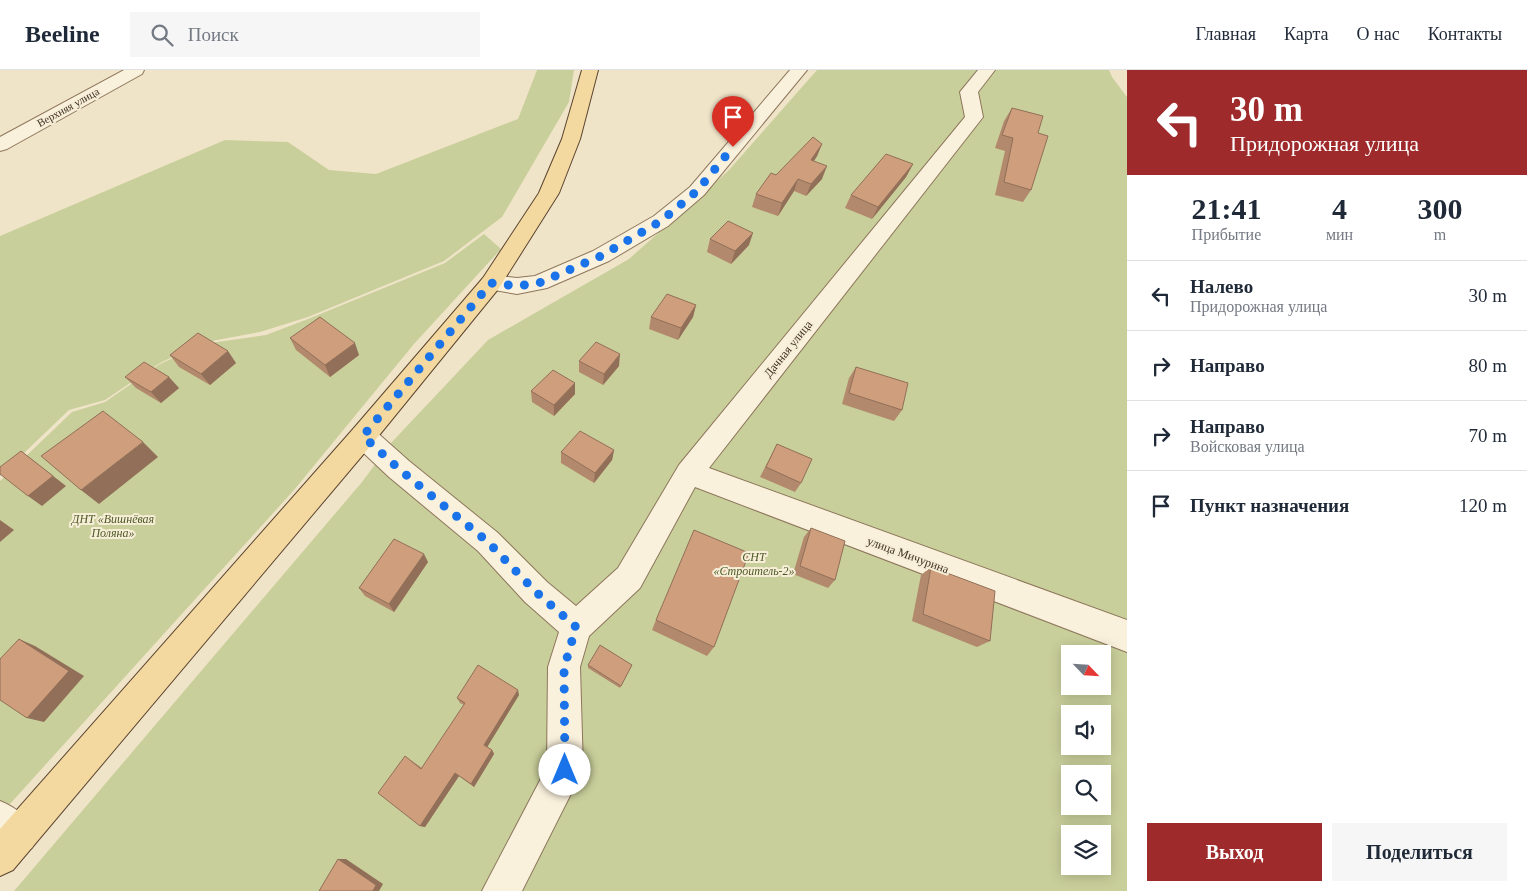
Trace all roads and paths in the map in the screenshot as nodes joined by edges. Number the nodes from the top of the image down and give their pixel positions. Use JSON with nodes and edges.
{"nodes":[{"id":1,"x":136,"y":70,"type":"edge"},
{"id":2,"x":590,"y":70,"type":"edge"},
{"id":3,"x":799,"y":70,"type":"edge"},
{"id":4,"x":987,"y":70,"type":"edge"},
{"id":5,"x":0,"y":145,"type":"edge"},
{"id":6,"x":491,"y":283,"type":"junction"},
{"id":7,"x":363,"y":436,"type":"junction"},
{"id":8,"x":689,"y":473,"type":"junction"},
{"id":9,"x":576,"y":627,"type":"junction"},
{"id":10,"x":1127,"y":636,"type":"edge"},
{"id":11,"x":6,"y":837,"type":"edge"},
{"id":12,"x":501,"y":891,"type":"edge"}],
"edges":[{"from":1,"to":5,"type":"street","name":"Верхняя улица"},
{"from":2,"to":6,"type":"main road"},
{"from":3,"to":6,"type":"street"},
{"from":4,"to":8,"type":"street","name":"Дачная улица"},
{"from":6,"to":7,"type":"main road"},
{"from":7,"to":9,"type":"street"},
{"from":7,"to":11,"type":"main road"},
{"from":8,"to":9,"type":"street","name":"Дачная улица"},
{"from":8,"to":10,"type":"street","name":"улица Мичурина"},
{"from":9,"to":12,"type":"street"}]}
